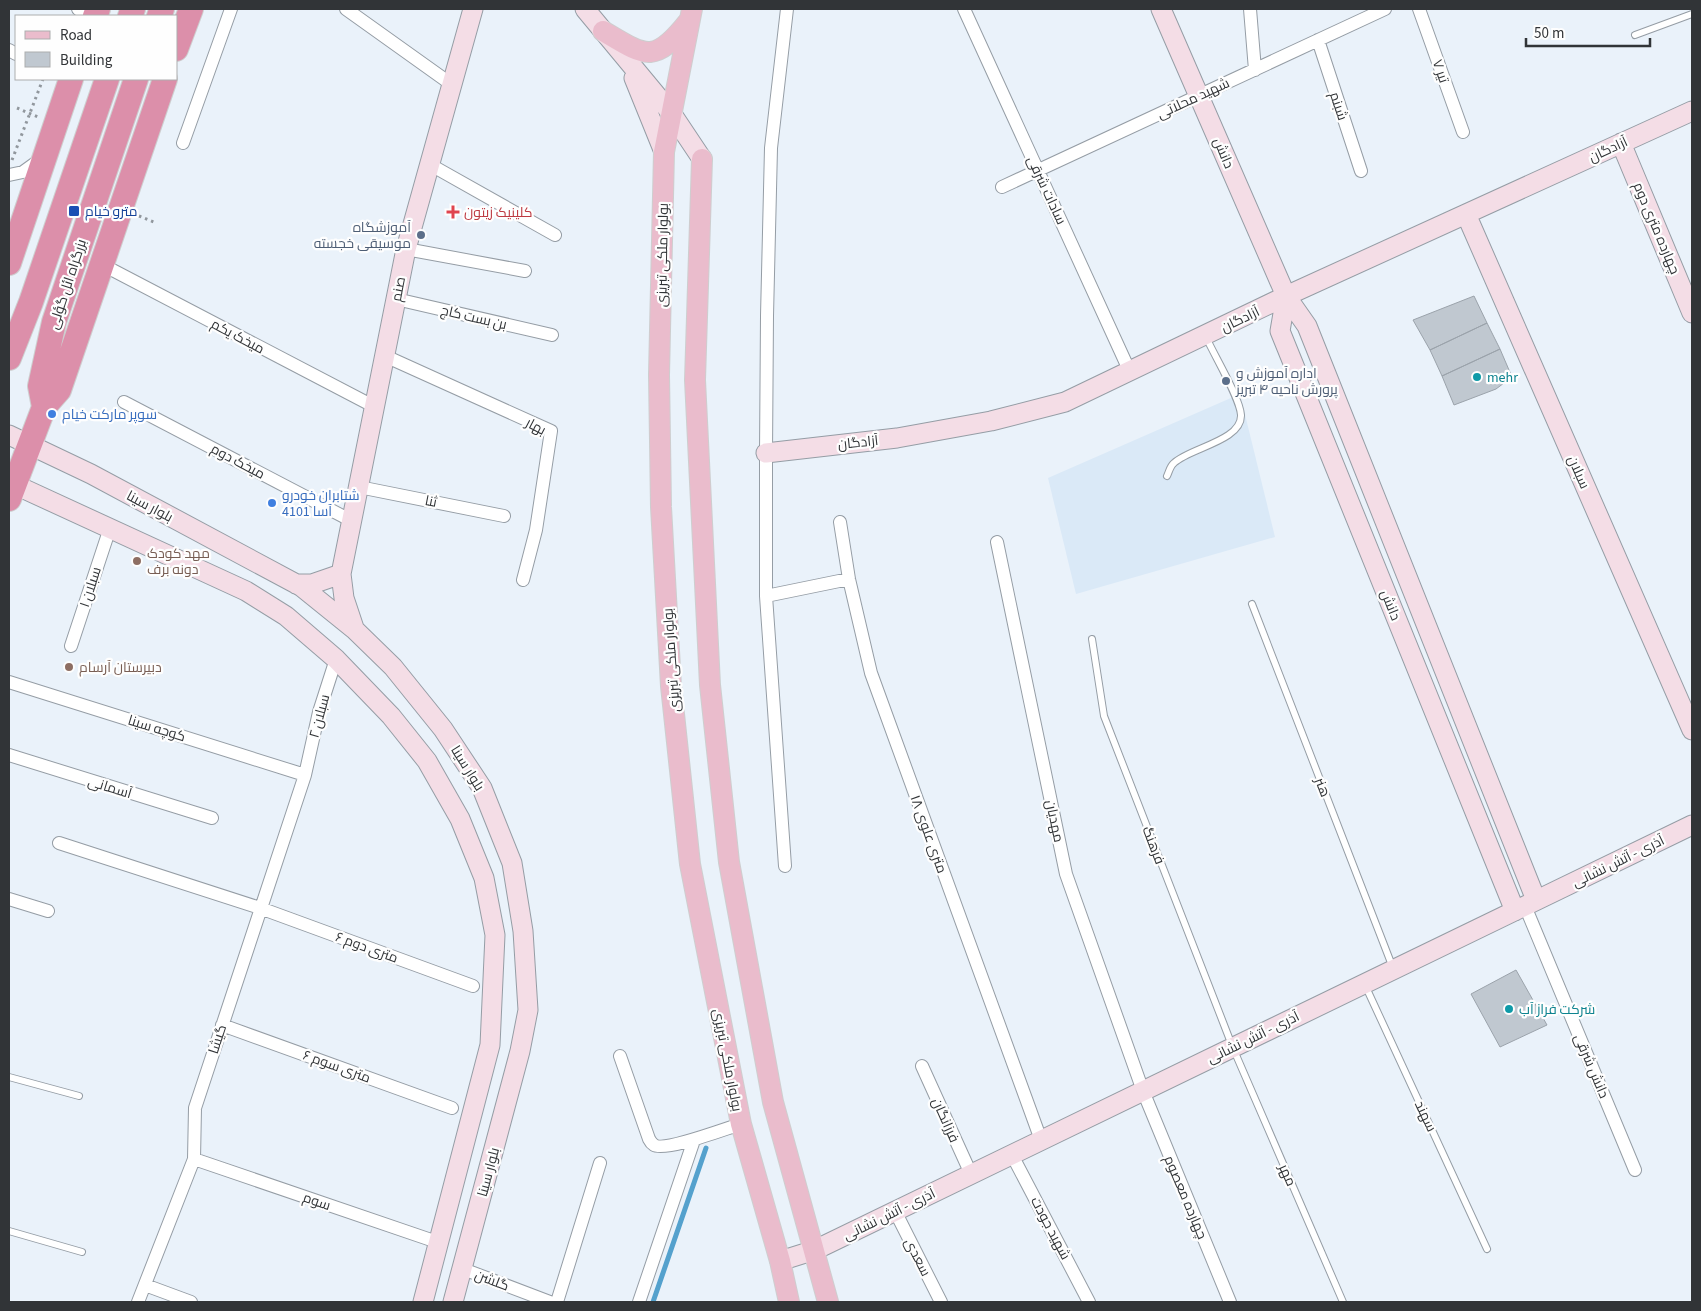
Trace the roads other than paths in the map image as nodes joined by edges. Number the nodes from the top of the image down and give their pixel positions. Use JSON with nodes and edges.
{"nodes":[{"id":1,"x":191,"y":9,"type":"edge"},
{"id":2,"x":230,"y":9,"type":"edge"},
{"id":3,"x":346,"y":9,"type":"edge"},
{"id":4,"x":473,"y":9,"type":"edge"},
{"id":5,"x":585,"y":9,"type":"edge"},
{"id":6,"x":787,"y":9,"type":"edge"},
{"id":7,"x":964,"y":9,"type":"edge"},
{"id":8,"x":1161,"y":9,"type":"edge"},
{"id":9,"x":1250,"y":9,"type":"edge"},
{"id":10,"x":1382,"y":9,"type":"edge"},
{"id":11,"x":1419,"y":9,"type":"edge"},
{"id":12,"x":691,"y":14,"type":"edge"},
{"id":13,"x":1692,"y":14,"type":"edge"},
{"id":14,"x":603,"y":31,"type":"junction"},
{"id":15,"x":1635,"y":34,"type":"dead end"},
{"id":16,"x":1318,"y":40,"type":"junction"},
{"id":17,"x":178,"y":44,"type":"edge"},
{"id":18,"x":624,"y":57,"type":"junction"},
{"id":19,"x":1255,"y":70,"type":"junction"},
{"id":20,"x":68,"y":80,"type":"edge"},
{"id":21,"x":107,"y":80,"type":"edge"},
{"id":22,"x":136,"y":80,"type":"edge"},
{"id":23,"x":165,"y":80,"type":"edge"},
{"id":24,"x":451,"y":84,"type":"junction"},
{"id":25,"x":1199,"y":95,"type":"junction"},
{"id":26,"x":1692,"y":111,"type":"edge"},
{"id":27,"x":672,"y":114,"type":"junction"},
{"id":28,"x":1463,"y":132,"type":"dead end"},
{"id":29,"x":183,"y":143,"type":"dead end"},
{"id":30,"x":1621,"y":143,"type":"junction"},
{"id":31,"x":45,"y":152,"type":"junction"},
{"id":32,"x":664,"y":152,"type":"junction"},
{"id":33,"x":702,"y":159,"type":"joint"},
{"id":34,"x":429,"y":164,"type":"junction"},
{"id":35,"x":1038,"y":170,"type":"junction"},
{"id":36,"x":1361,"y":171,"type":"dead end"},
{"id":37,"x":9,"y":175,"type":"edge"},
{"id":38,"x":1002,"y":187,"type":"dead end"},
{"id":39,"x":1466,"y":214,"type":"junction"},
{"id":40,"x":555,"y":235,"type":"dead end"},
{"id":41,"x":406,"y":249,"type":"junction"},
{"id":42,"x":9,"y":263,"type":"edge"},
{"id":43,"x":101,"y":264,"type":"junction"},
{"id":44,"x":525,"y":271,"type":"dead end"},
{"id":45,"x":1286,"y":296,"type":"junction"},
{"id":46,"x":396,"y":299,"type":"junction"},
{"id":47,"x":1692,"y":313,"type":"edge"},
{"id":48,"x":552,"y":335,"type":"dead end"},
{"id":49,"x":1205,"y":336,"type":"junction"},
{"id":50,"x":385,"y":356,"type":"junction"},
{"id":51,"x":9,"y":358,"type":"edge"},
{"id":52,"x":1130,"y":372,"type":"junction"},
{"id":53,"x":124,"y":402,"type":"dead end"},
{"id":54,"x":44,"y":407,"type":"junction"},
{"id":55,"x":374,"y":407,"type":"junction"},
{"id":56,"x":19,"y":440,"type":"edge"},
{"id":57,"x":766,"y":452,"type":"junction"},
{"id":58,"x":1167,"y":476,"type":"dead end"},
{"id":59,"x":359,"y":487,"type":"junction"},
{"id":60,"x":11,"y":488,"type":"edge"},
{"id":61,"x":504,"y":516,"type":"dead end"},
{"id":62,"x":352,"y":521,"type":"junction"},
{"id":63,"x":840,"y":522,"type":"dead end"},
{"id":64,"x":110,"y":528,"type":"junction"},
{"id":65,"x":997,"y":542,"type":"dead end"},
{"id":66,"x":341,"y":574,"type":"junction"},
{"id":67,"x":849,"y":579,"type":"junction"},
{"id":68,"x":523,"y":580,"type":"dead end"},
{"id":69,"x":296,"y":584,"type":"junction"},
{"id":70,"x":766,"y":596,"type":"junction"},
{"id":71,"x":1252,"y":604,"type":"dead end"},
{"id":72,"x":354,"y":629,"type":"junction"},
{"id":73,"x":1092,"y":639,"type":"dead end"},
{"id":74,"x":71,"y":646,"type":"dead end"},
{"id":75,"x":336,"y":659,"type":"junction"},
{"id":76,"x":9,"y":682,"type":"edge"},
{"id":77,"x":1692,"y":730,"type":"edge"},
{"id":78,"x":9,"y":755,"type":"edge"},
{"id":79,"x":305,"y":775,"type":"junction"},
{"id":80,"x":212,"y":818,"type":"dead end"},
{"id":81,"x":1692,"y":825,"type":"edge"},
{"id":82,"x":59,"y":843,"type":"dead end"},
{"id":83,"x":785,"y":866,"type":"dead end"},
{"id":84,"x":9,"y":899,"type":"edge"},
{"id":85,"x":1525,"y":906,"type":"junction"},
{"id":86,"x":260,"y":908,"type":"junction"},
{"id":87,"x":48,"y":911,"type":"dead end"},
{"id":88,"x":1394,"y":970,"type":"junction"},
{"id":89,"x":1364,"y":984,"type":"junction"},
{"id":90,"x":473,"y":986,"type":"dead end"},
{"id":91,"x":222,"y":1025,"type":"junction"},
{"id":92,"x":490,"y":1045,"type":"junction"},
{"id":93,"x":1233,"y":1048,"type":"junction"},
{"id":94,"x":520,"y":1051,"type":"junction"},
{"id":95,"x":620,"y":1056,"type":"dead end"},
{"id":96,"x":922,"y":1066,"type":"dead end"},
{"id":97,"x":9,"y":1077,"type":"edge"},
{"id":98,"x":1142,"y":1091,"type":"junction"},
{"id":99,"x":79,"y":1096,"type":"dead end"},
{"id":100,"x":452,"y":1108,"type":"dead end"},
{"id":101,"x":740,"y":1124,"type":"junction"},
{"id":102,"x":694,"y":1140,"type":"junction"},
{"id":103,"x":1041,"y":1140,"type":"junction"},
{"id":104,"x":1012,"y":1154,"type":"junction"},
{"id":105,"x":194,"y":1159,"type":"junction"},
{"id":106,"x":600,"y":1164,"type":"dead end"},
{"id":107,"x":1636,"y":1170,"type":"dead end"},
{"id":108,"x":970,"y":1174,"type":"junction"},
{"id":109,"x":895,"y":1211,"type":"junction"},
{"id":110,"x":9,"y":1231,"type":"edge"},
{"id":111,"x":440,"y":1243,"type":"junction"},
{"id":112,"x":1487,"y":1249,"type":"dead end"},
{"id":113,"x":815,"y":1250,"type":"junction"},
{"id":114,"x":82,"y":1252,"type":"dead end"},
{"id":115,"x":780,"y":1261,"type":"junction"},
{"id":116,"x":462,"y":1269,"type":"junction"},
{"id":117,"x":144,"y":1285,"type":"junction"},
{"id":118,"x":138,"y":1302,"type":"edge"},
{"id":119,"x":191,"y":1302,"type":"edge"},
{"id":120,"x":423,"y":1302,"type":"edge"},
{"id":121,"x":453,"y":1302,"type":"edge"},
{"id":122,"x":550,"y":1302,"type":"edge"},
{"id":123,"x":556,"y":1302,"type":"edge"},
{"id":124,"x":639,"y":1302,"type":"edge"},
{"id":125,"x":789,"y":1302,"type":"edge"},
{"id":126,"x":828,"y":1302,"type":"edge"},
{"id":127,"x":941,"y":1302,"type":"edge"},
{"id":128,"x":1089,"y":1302,"type":"edge"},
{"id":129,"x":1230,"y":1302,"type":"edge"},
{"id":130,"x":1344,"y":1302,"type":"edge"}],
"edges":[{"from":1,"to":17,"type":"highway"},
{"from":2,"to":29,"type":"street"},
{"from":3,"to":24,"type":"street"},
{"from":4,"to":24,"type":"street","name":"صنم"},
{"from":5,"to":14,"type":"street"},
{"from":6,"to":57,"type":"street"},
{"from":7,"to":35,"type":"street","name":"سادات شرقی"},
{"from":8,"to":25,"type":"street","name":"دانش"},
{"from":9,"to":19,"type":"street"},
{"from":10,"to":16,"type":"street","name":"شهید محلاتی"},
{"from":11,"to":28,"type":"street","name":"۷ تیر"},
{"from":12,"to":14,"type":"main road"},
{"from":12,"to":27,"type":"main road","name":"بولوار ملکی تبریزی"},
{"from":13,"to":15,"type":"lane"},
{"from":14,"to":18,"type":"street"},
{"from":16,"to":19,"type":"street","name":"شهید محلاتی"},
{"from":16,"to":36,"type":"street","name":"شبنم"},
{"from":18,"to":27,"type":"street"},
{"from":18,"to":32,"type":"street"},
{"from":19,"to":25,"type":"street","name":"شهید محلاتی"},
{"from":20,"to":31,"type":"highway"},
{"from":21,"to":51,"type":"highway","name":"بزرگراه ائل گؤلی"},
{"from":22,"to":54,"type":"highway","name":"بزرگراه ائل گؤلی"},
{"from":23,"to":43,"type":"highway"},
{"from":24,"to":34,"type":"street","name":"صنم"},
{"from":25,"to":35,"type":"street","name":"شهید محلاتی"},
{"from":25,"to":45,"type":"street","name":"دانش"},
{"from":26,"to":30,"type":"street","name":"آزادگان"},
{"from":27,"to":32,"type":"main road","name":"بولوار ملکی تبریزی"},
{"from":27,"to":33,"type":"street"},
{"from":30,"to":39,"type":"street","name":"آزادگان"},
{"from":30,"to":47,"type":"street","name":"چهارده متری دوم"},
{"from":31,"to":37,"type":"street"},
{"from":31,"to":42,"type":"highway"},
{"from":32,"to":101,"type":"main road","name":"بولوار ملکی تبریزی"},
{"from":33,"to":113,"type":"main road"},
{"from":34,"to":40,"type":"street"},
{"from":34,"to":41,"type":"street","name":"صنم"},
{"from":35,"to":38,"type":"street","name":"شهید محلاتی"},
{"from":35,"to":52,"type":"street","name":"سادات شرقی"},
{"from":39,"to":45,"type":"street","name":"آزادگان"},
{"from":39,"to":77,"type":"street","name":"سبلان"},
{"from":41,"to":44,"type":"street"},
{"from":41,"to":46,"type":"street","name":"صنم"},
{"from":43,"to":54,"type":"highway"},
{"from":43,"to":55,"type":"street","name":"میخک یکم"},
{"from":45,"to":49,"type":"street","name":"آزادگان"},
{"from":45,"to":85,"type":"street","name":"دانش"},
{"from":45,"to":85,"type":"street","name":"دانش"},
{"from":46,"to":48,"type":"street","name":"بن بست کاج"},
{"from":46,"to":50,"type":"street","name":"صنم"},
{"from":49,"to":52,"type":"street","name":"آزادگان"},
{"from":49,"to":58,"type":"lane"},
{"from":50,"to":55,"type":"street","name":"صنم"},
{"from":50,"to":68,"type":"street","name":"بهار"},
{"from":52,"to":57,"type":"street","name":"آزادگان"},
{"from":53,"to":62,"type":"street","name":"میخک دوم"},
{"from":54,"to":56,"type":"highway"},
{"from":55,"to":59,"type":"street","name":"صنم"},
{"from":56,"to":60,"type":"highway"},
{"from":56,"to":69,"type":"street","name":"بلوار سینا"},
{"from":57,"to":70,"type":"street"},
{"from":59,"to":61,"type":"street","name":"ثنا"},
{"from":59,"to":62,"type":"street","name":"صنم"},
{"from":60,"to":64,"type":"street","name":"بلوار سینا"},
{"from":62,"to":66,"type":"street","name":"صنم"},
{"from":63,"to":67,"type":"street","name":"۱۸ متری علوی"},
{"from":64,"to":74,"type":"street","name":"سبلان ۱"},
{"from":64,"to":75,"type":"street","name":"بلوار سینا"},
{"from":65,"to":98,"type":"street","name":"مهدیان"},
{"from":66,"to":69,"type":"street"},
{"from":66,"to":72,"type":"street","name":"صنم"},
{"from":67,"to":70,"type":"street"},
{"from":67,"to":103,"type":"street","name":"۱۸ متری علوی"},
{"from":69,"to":72,"type":"street","name":"بلوار سینا"},
{"from":70,"to":83,"type":"street"},
{"from":71,"to":88,"type":"lane","name":"هنر"},
{"from":72,"to":94,"type":"street","name":"بلوار سینا"},
{"from":73,"to":93,"type":"lane","name":"فرهنگ"},
{"from":75,"to":79,"type":"street","name":"سبلان ۲"},
{"from":75,"to":92,"type":"street","name":"بلوار سینا"},
{"from":76,"to":79,"type":"street","name":"کوچه سینا"},
{"from":78,"to":80,"type":"street","name":"آسمانی"},
{"from":79,"to":86,"type":"street","name":"گیشا"},
{"from":81,"to":85,"type":"street","name":"آذرى - آتش نشانى"},
{"from":82,"to":86,"type":"street","name":"۶ متری دوم"},
{"from":84,"to":87,"type":"street"},
{"from":85,"to":88,"type":"street","name":"آذرى - آتش نشانى"},
{"from":85,"to":107,"type":"street","name":"دانش شرقی"},
{"from":86,"to":90,"type":"street","name":"۶ متری دوم"},
{"from":86,"to":91,"type":"street","name":"گیشا"},
{"from":88,"to":89,"type":"street","name":"آذرى - آتش نشانى"},
{"from":89,"to":93,"type":"street","name":"آذرى - آتش نشانى"},
{"from":89,"to":112,"type":"lane","name":"سهند"},
{"from":91,"to":100,"type":"street","name":"۶ متری سوم"},
{"from":91,"to":105,"type":"street","name":"گیشا"},
{"from":92,"to":94,"type":"street"},
{"from":92,"to":111,"type":"street","name":"بلوار سینا"},
{"from":93,"to":98,"type":"street","name":"آذرى - آتش نشانى"},
{"from":93,"to":130,"type":"lane","name":"مهر"},
{"from":94,"to":116,"type":"street","name":"بلوار سینا"},
{"from":95,"to":102,"type":"street"},
{"from":96,"to":108,"type":"street","name":"فرزانگان"},
{"from":97,"to":99,"type":"lane"},
{"from":98,"to":103,"type":"street","name":"آذرى - آتش نشانى"},
{"from":98,"to":129,"type":"street","name":"چهارده معصوم"},
{"from":101,"to":102,"type":"street"},
{"from":101,"to":115,"type":"main road","name":"بولوار ملکی تبریزی"},
{"from":102,"to":124,"type":"street"},
{"from":103,"to":104,"type":"street","name":"آذرى - آتش نشانى"},
{"from":104,"to":108,"type":"street","name":"آذرى - آتش نشانى"},
{"from":104,"to":128,"type":"street","name":"شهید جودت"},
{"from":105,"to":111,"type":"street","name":"سوم"},
{"from":105,"to":117,"type":"street","name":"گیشا"},
{"from":106,"to":123,"type":"street"},
{"from":108,"to":109,"type":"street","name":"آذرى - آتش نشانى"},
{"from":109,"to":113,"type":"street","name":"آذرى - آتش نشانى"},
{"from":109,"to":127,"type":"street","name":"سعدی"},
{"from":110,"to":114,"type":"lane"},
{"from":111,"to":120,"type":"street","name":"بلوار سینا"},
{"from":113,"to":115,"type":"street","name":"آذرى - آتش نشانى"},
{"from":113,"to":126,"type":"main road"},
{"from":115,"to":125,"type":"main road","name":"بولوار ملکی تبریزی"},
{"from":116,"to":121,"type":"street","name":"بلوار سینا"},
{"from":116,"to":122,"type":"street","name":"گلشن"},
{"from":117,"to":118,"type":"street","name":"گیشا"},
{"from":117,"to":119,"type":"street"}]}
